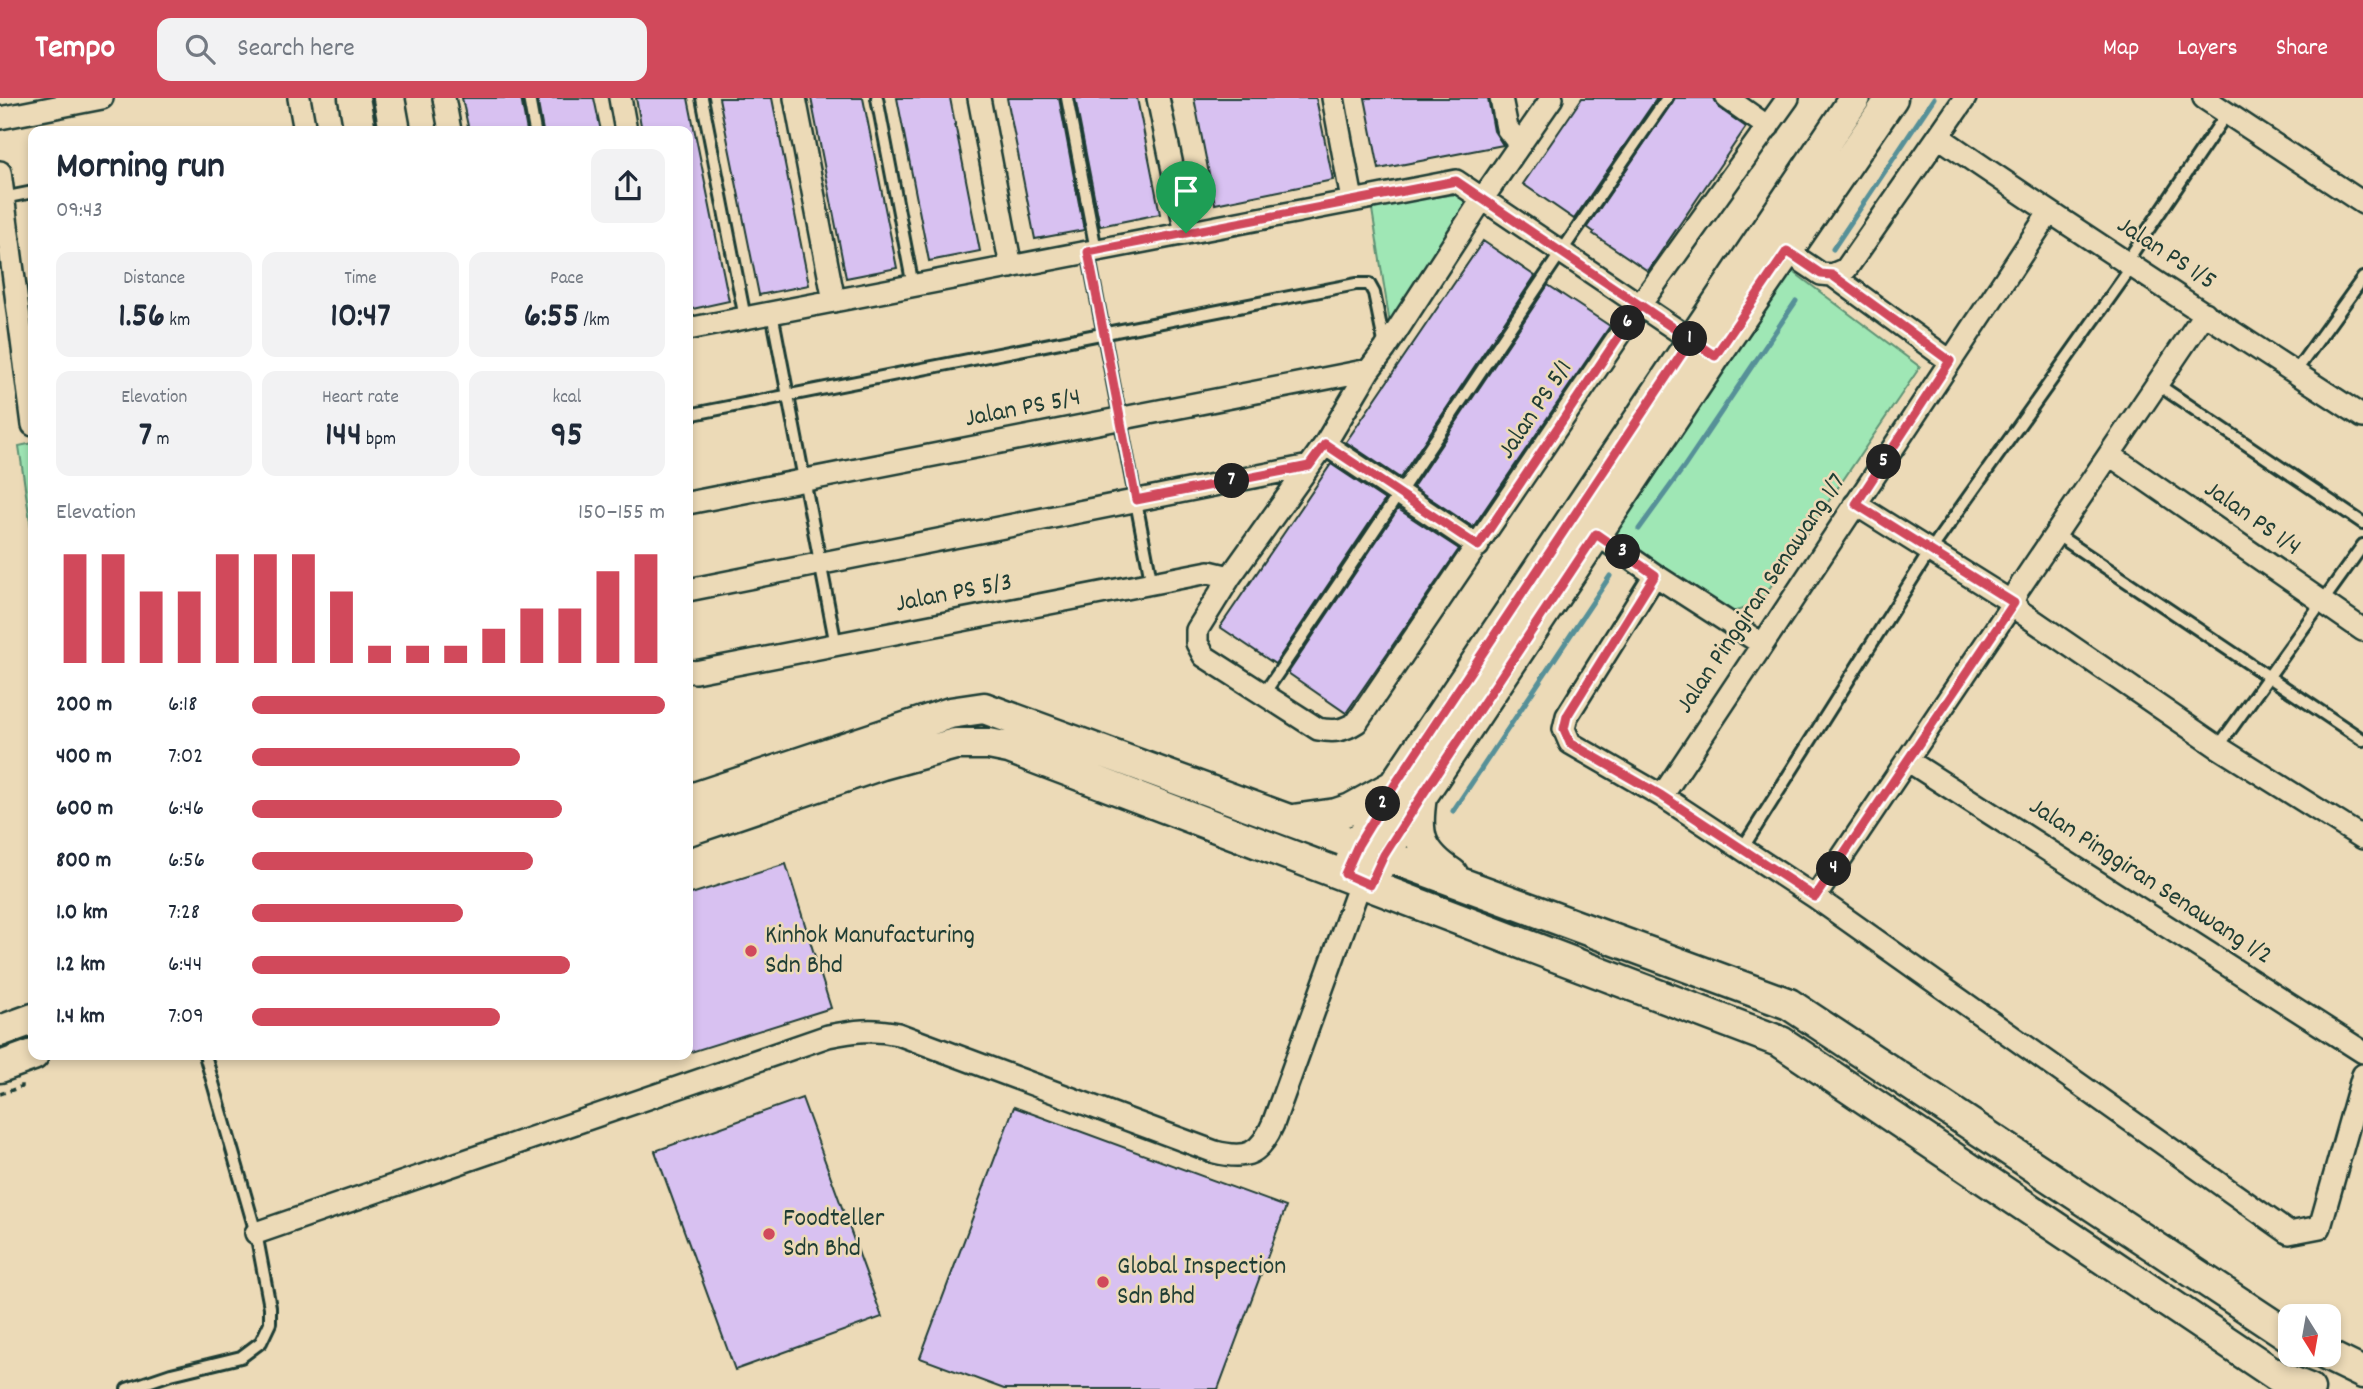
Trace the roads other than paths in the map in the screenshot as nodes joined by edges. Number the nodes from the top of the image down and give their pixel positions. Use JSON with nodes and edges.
{"nodes":[{"id":1,"x":102,"y":98,"type":"edge"},
{"id":2,"x":299,"y":98,"type":"edge"},
{"id":3,"x":354,"y":98,"type":"edge"},
{"id":4,"x":389,"y":98,"type":"edge"},
{"id":5,"x":444,"y":98,"type":"edge"},
{"id":6,"x":529,"y":98,"type":"edge"},
{"id":7,"x":620,"y":98,"type":"edge"},
{"id":8,"x":702,"y":98,"type":"edge"},
{"id":9,"x":795,"y":98,"type":"edge"},
{"id":10,"x":877,"y":98,"type":"edge"},
{"id":11,"x":979,"y":98,"type":"edge"},
{"id":12,"x":1067,"y":98,"type":"edge"},
{"id":13,"x":1158,"y":98,"type":"edge"},
{"id":14,"x":1333,"y":98,"type":"edge"},
{"id":15,"x":1501,"y":98,"type":"edge"},
{"id":16,"x":1552,"y":98,"type":"edge"},
{"id":17,"x":1667,"y":98,"type":"edge"},
{"id":18,"x":1727,"y":98,"type":"edge"},
{"id":19,"x":1788,"y":98,"type":"edge"},
{"id":20,"x":1855,"y":98,"type":"edge"},
{"id":21,"x":1892,"y":98,"type":"edge"},
{"id":22,"x":1965,"y":98,"type":"edge"},
{"id":23,"x":2204,"y":98,"type":"edge"},
{"id":24,"x":2227,"y":113,"type":"junction"},
{"id":25,"x":0,"y":118,"type":"edge"},
{"id":26,"x":304,"y":126,"type":"edge"},
{"id":27,"x":359,"y":126,"type":"edge"},
{"id":28,"x":394,"y":126,"type":"edge"},
{"id":29,"x":449,"y":126,"type":"edge"},
{"id":30,"x":534,"y":126,"type":"edge"},
{"id":31,"x":625,"y":126,"type":"edge"},
{"id":32,"x":1768,"y":127,"type":"junction"},
{"id":33,"x":1939,"y":136,"type":"junction"},
{"id":34,"x":1520,"y":145,"type":"junction"},
{"id":35,"x":0,"y":172,"type":"edge"},
{"id":36,"x":28,"y":193,"type":"edge"},
{"id":37,"x":3,"y":198,"type":"junction"},
{"id":38,"x":1483,"y":198,"type":"junction"},
{"id":39,"x":1352,"y":200,"type":"junction"},
{"id":40,"x":2363,"y":203,"type":"edge"},
{"id":41,"x":2049,"y":213,"type":"junction"},
{"id":42,"x":1186,"y":233,"type":"junction"},
{"id":43,"x":1762,"y":234,"type":"junction"},
{"id":44,"x":1092,"y":251,"type":"junction"},
{"id":45,"x":1560,"y":251,"type":"junction"},
{"id":46,"x":1787,"y":251,"type":"junction"},
{"id":47,"x":2130,"y":263,"type":"junction"},
{"id":48,"x":1011,"y":267,"type":"junction"},
{"id":49,"x":1832,"y":275,"type":"junction"},
{"id":50,"x":23,"y":278,"type":"edge"},
{"id":51,"x":2363,"y":278,"type":"edge"},
{"id":52,"x":913,"y":286,"type":"junction"},
{"id":53,"x":834,"y":301,"type":"junction"},
{"id":54,"x":1640,"y":305,"type":"junction"},
{"id":55,"x":772,"y":313,"type":"junction"},
{"id":56,"x":2205,"y":313,"type":"junction"},
{"id":57,"x":745,"y":318,"type":"junction"},
{"id":58,"x":693,"y":328,"type":"edge"},
{"id":59,"x":1104,"y":334,"type":"junction"},
{"id":60,"x":28,"y":342,"type":"edge"},
{"id":61,"x":1703,"y":348,"type":"junction"},
{"id":62,"x":1385,"y":349,"type":"junction"},
{"id":63,"x":1950,"y":361,"type":"junction"},
{"id":64,"x":1369,"y":370,"type":"junction"},
{"id":65,"x":2295,"y":372,"type":"junction"},
{"id":66,"x":2157,"y":384,"type":"junction"},
{"id":67,"x":788,"y":396,"type":"junction"},
{"id":68,"x":693,"y":414,"type":"edge"},
{"id":69,"x":2363,"y":417,"type":"edge"},
{"id":70,"x":1120,"y":419,"type":"junction"},
{"id":71,"x":1325,"y":444,"type":"junction"},
{"id":72,"x":2110,"y":455,"type":"junction"},
{"id":73,"x":1309,"y":466,"type":"junction"},
{"id":74,"x":804,"y":480,"type":"junction"},
{"id":75,"x":1401,"y":494,"type":"junction"},
{"id":76,"x":1136,"y":500,"type":"junction"},
{"id":77,"x":693,"y":502,"type":"edge"},
{"id":78,"x":1856,"y":504,"type":"junction"},
{"id":79,"x":2363,"y":523,"type":"edge"},
{"id":80,"x":1584,"y":526,"type":"junction"},
{"id":81,"x":2056,"y":534,"type":"junction"},
{"id":82,"x":2363,"y":545,"type":"edge"},
{"id":83,"x":1478,"y":546,"type":"junction"},
{"id":84,"x":1930,"y":551,"type":"junction"},
{"id":85,"x":821,"y":563,"type":"junction"},
{"id":86,"x":1655,"y":575,"type":"junction"},
{"id":87,"x":1230,"y":577,"type":"junction"},
{"id":88,"x":1152,"y":585,"type":"junction"},
{"id":89,"x":693,"y":589,"type":"edge"},
{"id":90,"x":2323,"y":602,"type":"junction"},
{"id":91,"x":2014,"y":603,"type":"junction"},
{"id":92,"x":2363,"y":630,"type":"edge"},
{"id":93,"x":1762,"y":644,"type":"junction"},
{"id":94,"x":836,"y":645,"type":"junction"},
{"id":95,"x":693,"y":672,"type":"edge"},
{"id":96,"x":2268,"y":678,"type":"junction"},
{"id":97,"x":1263,"y":695,"type":"junction"},
{"id":98,"x":2363,"y":740,"type":"edge"},
{"id":99,"x":2218,"y":747,"type":"junction"},
{"id":100,"x":1907,"y":760,"type":"junction"},
{"id":101,"x":1408,"y":791,"type":"junction"},
{"id":102,"x":1662,"y":796,"type":"junction"},
{"id":103,"x":693,"y":798,"type":"edge"},
{"id":104,"x":1290,"y":821,"type":"junction"},
{"id":105,"x":693,"y":828,"type":"edge"},
{"id":106,"x":2363,"y":838,"type":"edge"},
{"id":107,"x":1742,"y":849,"type":"junction"},
{"id":108,"x":1371,"y":850,"type":"junction"},
{"id":109,"x":1359,"y":880,"type":"junction"},
{"id":110,"x":1469,"y":885,"type":"junction"},
{"id":111,"x":1815,"y":897,"type":"junction"},
{"id":112,"x":28,"y":1021,"type":"edge"},
{"id":113,"x":0,"y":1031,"type":"edge"},
{"id":114,"x":2363,"y":1052,"type":"edge"},
{"id":115,"x":28,"y":1057,"type":"edge"},
{"id":116,"x":206,"y":1060,"type":"edge"},
{"id":117,"x":0,"y":1068,"type":"edge"},
{"id":118,"x":2363,"y":1075,"type":"edge"},
{"id":119,"x":256,"y":1233,"type":"junction"},
{"id":120,"x":2278,"y":1328,"type":"edge"},
{"id":121,"x":2342,"y":1363,"type":"edge"},
{"id":122,"x":2363,"y":1373,"type":"edge"},
{"id":123,"x":127,"y":1389,"type":"edge"},
{"id":124,"x":2309,"y":1389,"type":"edge"}],
"edges":[{"from":1,"to":25,"type":"street"},
{"from":2,"to":26,"type":"street"},
{"from":3,"to":27,"type":"street"},
{"from":4,"to":28,"type":"street"},
{"from":5,"to":29,"type":"street"},
{"from":6,"to":30,"type":"lane"},
{"from":7,"to":31,"type":"street"},
{"from":8,"to":57,"type":"lane"},
{"from":9,"to":53,"type":"street"},
{"from":10,"to":52,"type":"lane"},
{"from":11,"to":48,"type":"street"},
{"from":12,"to":44,"type":"lane"},
{"from":13,"to":42,"type":"street"},
{"from":14,"to":39,"type":"street"},
{"from":15,"to":34,"type":"street"},
{"from":16,"to":34,"type":"street"},
{"from":17,"to":45,"type":"lane"},
{"from":18,"to":32,"type":"street"},
{"from":19,"to":32,"type":"street","name":"Jalan PS 5/1"},
{"from":20,"to":43,"type":"street"},
{"from":21,"to":46,"type":"street"},
{"from":22,"to":33,"type":"street"},
{"from":23,"to":24,"type":"street"},
{"from":24,"to":40,"type":"street"},
{"from":24,"to":47,"type":"lane"},
{"from":32,"to":54,"type":"street","name":"Jalan PS 5/1"},
{"from":33,"to":41,"type":"street","name":"Jalan PS 1/5"},
{"from":33,"to":49,"type":"street"},
{"from":34,"to":38,"type":"street"},
{"from":35,"to":37,"type":"street"},
{"from":36,"to":37,"type":"lane"},
{"from":37,"to":50,"type":"street"},
{"from":38,"to":39,"type":"street"},
{"from":38,"to":45,"type":"street"},
{"from":38,"to":62,"type":"street"},
{"from":39,"to":42,"type":"street"},
{"from":41,"to":47,"type":"street","name":"Jalan PS 1/5"},
{"from":41,"to":63,"type":"street","name":"Jalan Pinggiran Senawang 1/7"},
{"from":42,"to":44,"type":"street"},
{"from":43,"to":46,"type":"street"},
{"from":43,"to":61,"type":"street"},
{"from":44,"to":48,"type":"street"},
{"from":44,"to":59,"type":"lane"},
{"from":45,"to":54,"type":"street"},
{"from":45,"to":75,"type":"lane"},
{"from":46,"to":49,"type":"street"},
{"from":46,"to":61,"type":"street"},
{"from":47,"to":56,"type":"street","name":"Jalan PS 1/5"},
{"from":47,"to":84,"type":"lane"},
{"from":48,"to":52,"type":"street"},
{"from":49,"to":63,"type":"street"},
{"from":50,"to":60,"type":"street"},
{"from":51,"to":65,"type":"lane"},
{"from":52,"to":53,"type":"street"},
{"from":53,"to":55,"type":"street"},
{"from":54,"to":61,"type":"street"},
{"from":54,"to":83,"type":"street","name":"Jalan PS 5/1"},
{"from":55,"to":57,"type":"street"},
{"from":55,"to":67,"type":"lane"},
{"from":56,"to":65,"type":"street","name":"Jalan PS 1/5"},
{"from":56,"to":66,"type":"street"},
{"from":57,"to":58,"type":"street"},
{"from":59,"to":62,"type":"lane"},
{"from":59,"to":67,"type":"lane"},
{"from":59,"to":70,"type":"lane"},
{"from":61,"to":80,"type":"street"},
{"from":62,"to":64,"type":"street"},
{"from":63,"to":78,"type":"street","name":"Jalan Pinggiran Senawang 1/7"},
{"from":64,"to":70,"type":"street","name":"Jalan PS 5/4"},
{"from":64,"to":71,"type":"street"},
{"from":65,"to":69,"type":"street","name":"Jalan PS 1/5"},
{"from":66,"to":72,"type":"street"},
{"from":66,"to":79,"type":"lane"},
{"from":67,"to":68,"type":"lane"},
{"from":67,"to":74,"type":"lane"},
{"from":70,"to":74,"type":"street","name":"Jalan PS 5/4"},
{"from":70,"to":76,"type":"lane"},
{"from":71,"to":73,"type":"street"},
{"from":71,"to":75,"type":"street"},
{"from":72,"to":81,"type":"street"},
{"from":72,"to":90,"type":"street","name":"Jalan PS 1/4"},
{"from":73,"to":76,"type":"street"},
{"from":73,"to":87,"type":"street"},
{"from":74,"to":77,"type":"street","name":"Jalan PS 5/4"},
{"from":74,"to":85,"type":"lane"},
{"from":75,"to":83,"type":"street"},
{"from":75,"to":97,"type":"lane"},
{"from":76,"to":85,"type":"street"},
{"from":76,"to":88,"type":"lane"},
{"from":78,"to":84,"type":"street"},
{"from":78,"to":93,"type":"street","name":"Jalan Pinggiran Senawang 1/7"},
{"from":80,"to":86,"type":"street"},
{"from":80,"to":101,"type":"street"},
{"from":81,"to":91,"type":"street"},
{"from":81,"to":96,"type":"lane"},
{"from":82,"to":90,"type":"lane"},
{"from":83,"to":97,"type":"street","name":"Jalan PS 5/1"},
{"from":84,"to":91,"type":"street"},
{"from":84,"to":107,"type":"lane"},
{"from":85,"to":89,"type":"street"},
{"from":85,"to":94,"type":"lane"},
{"from":86,"to":93,"type":"street"},
{"from":86,"to":102,"type":"street"},
{"from":87,"to":88,"type":"street","name":"Jalan PS 5/3"},
{"from":87,"to":97,"type":"street"},
{"from":88,"to":94,"type":"street","name":"Jalan PS 5/3"},
{"from":90,"to":92,"type":"street","name":"Jalan PS 1/4"},
{"from":90,"to":96,"type":"lane"},
{"from":91,"to":99,"type":"street"},
{"from":91,"to":100,"type":"street"},
{"from":93,"to":102,"type":"street","name":"Jalan Pinggiran Senawang 1/7"},
{"from":94,"to":95,"type":"street","name":"Jalan PS 5/3"},
{"from":96,"to":98,"type":"lane"},
{"from":96,"to":99,"type":"lane"},
{"from":99,"to":106,"type":"street"},
{"from":100,"to":111,"type":"street"},
{"from":100,"to":114,"type":"street","name":"Jalan Pinggiran Senawang 1/2"},
{"from":101,"to":104,"type":"street"},
{"from":101,"to":108,"type":"street"},
{"from":101,"to":110,"type":"street"},
{"from":102,"to":107,"type":"street"},
{"from":103,"to":104,"type":"street"},
{"from":104,"to":108,"type":"street"},
{"from":105,"to":109,"type":"street"},
{"from":107,"to":111,"type":"street"},
{"from":108,"to":109,"type":"street"},
{"from":108,"to":110,"type":"street"},
{"from":109,"to":119,"type":"street"},
{"from":109,"to":124,"type":"street"},
{"from":110,"to":120,"type":"street"},
{"from":111,"to":118,"type":"street"},
{"from":112,"to":113,"type":"street"},
{"from":115,"to":117,"type":"street"},
{"from":116,"to":119,"type":"lane"},
{"from":119,"to":123,"type":"lane"},
{"from":121,"to":122,"type":"street"}]}
